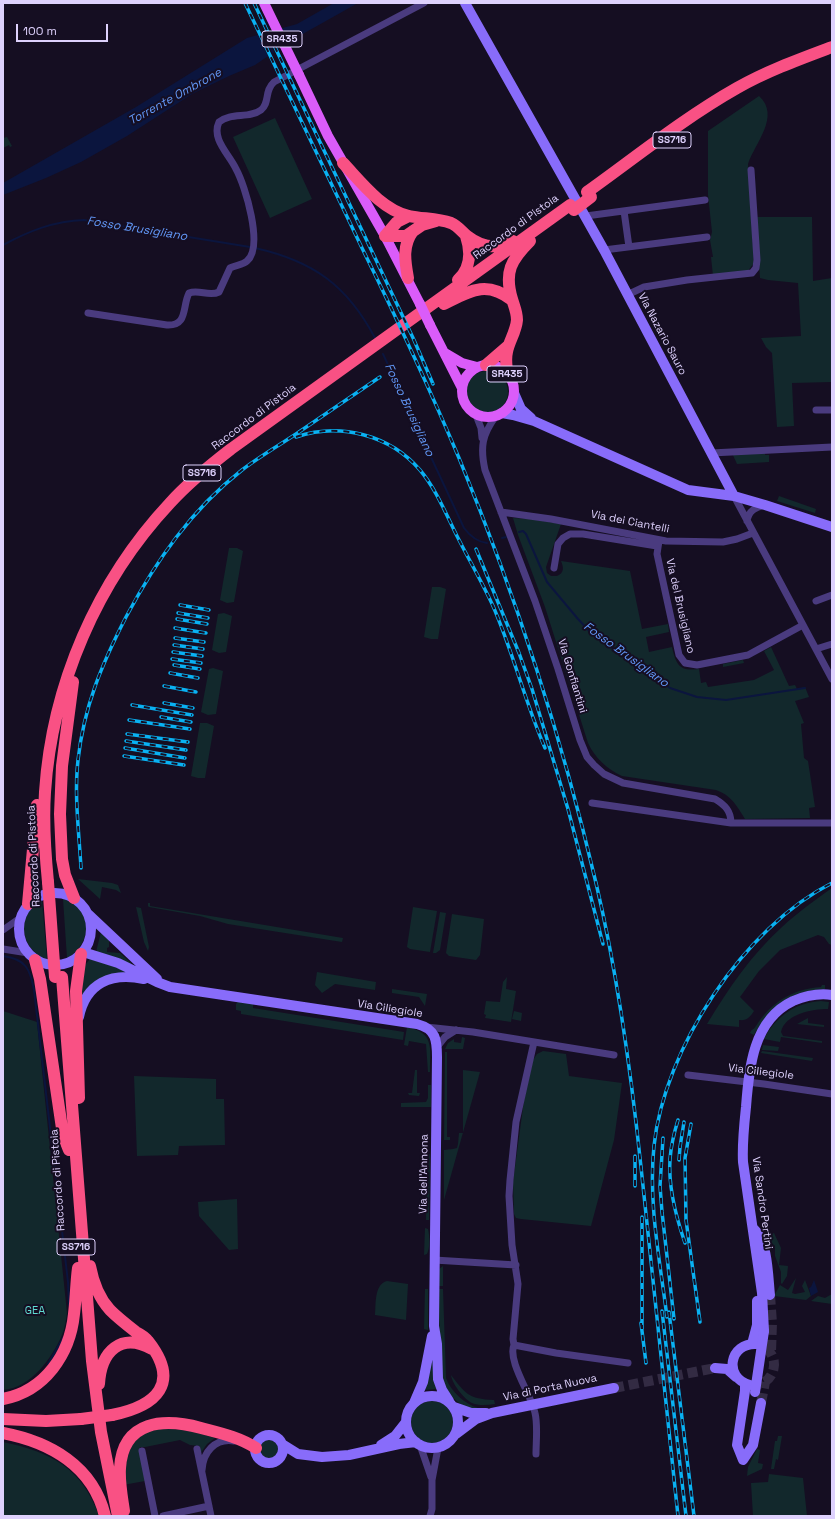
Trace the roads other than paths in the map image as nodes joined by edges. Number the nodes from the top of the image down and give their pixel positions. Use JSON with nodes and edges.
{"nodes":[{"id":1,"x":264,"y":3,"type":"edge"},
{"id":2,"x":424,"y":3,"type":"edge"},
{"id":3,"x":465,"y":3,"type":"edge"},
{"id":4,"x":832,"y":47,"type":"edge"},
{"id":5,"x":832,"y":54,"type":"edge"},
{"id":6,"x":344,"y":163,"type":"junction"},
{"id":7,"x":751,"y":170,"type":"dead end"},
{"id":8,"x":589,"y":195,"type":"junction"},
{"id":9,"x":705,"y":200,"type":"dead end"},
{"id":10,"x":572,"y":207,"type":"junction"},
{"id":11,"x":624,"y":211,"type":"junction"},
{"id":12,"x":408,"y":216,"type":"junction"},
{"id":13,"x":586,"y":216,"type":"junction"},
{"id":14,"x":439,"y":220,"type":"junction"},
{"id":15,"x":535,"y":230,"type":"junction"},
{"id":16,"x":413,"y":231,"type":"junction"},
{"id":17,"x":385,"y":236,"type":"junction"},
{"id":18,"x":466,"y":236,"type":"junction"},
{"id":19,"x":707,"y":237,"type":"dead end"},
{"id":20,"x":530,"y":241,"type":"junction"},
{"id":21,"x":630,"y":247,"type":"junction"},
{"id":22,"x":604,"y":250,"type":"junction"},
{"id":23,"x":408,"y":278,"type":"junction"},
{"id":24,"x":627,"y":295,"type":"junction"},
{"id":25,"x":512,"y":300,"type":"junction"},
{"id":26,"x":442,"y":301,"type":"junction"},
{"id":27,"x":88,"y":313,"type":"dead end"},
{"id":28,"x":508,"y":346,"type":"junction"},
{"id":29,"x":445,"y":353,"type":"junction"},
{"id":30,"x":481,"y":366,"type":"junction"},
{"id":31,"x":507,"y":374,"type":"junction"},
{"id":32,"x":462,"y":388,"type":"junction"},
{"id":33,"x":514,"y":393,"type":"junction"},
{"id":34,"x":816,"y":410,"type":"dead end"},
{"id":35,"x":832,"y":410,"type":"edge"},
{"id":36,"x":476,"y":415,"type":"junction"},
{"id":37,"x":499,"y":415,"type":"junction"},
{"id":38,"x":534,"y":421,"type":"junction"},
{"id":39,"x":483,"y":441,"type":"junction"},
{"id":40,"x":832,"y":447,"type":"edge"},
{"id":41,"x":711,"y":453,"type":"junction"},
{"id":42,"x":722,"y":474,"type":"junction"},
{"id":43,"x":706,"y":494,"type":"junction"},
{"id":44,"x":734,"y":496,"type":"junction"},
{"id":45,"x":765,"y":505,"type":"junction"},
{"id":46,"x":501,"y":512,"type":"junction"},
{"id":47,"x":747,"y":521,"type":"junction"},
{"id":48,"x":832,"y":527,"type":"edge"},
{"id":49,"x":753,"y":533,"type":"junction"},
{"id":50,"x":658,"y":543,"type":"junction"},
{"id":51,"x":554,"y":568,"type":"dead end"},
{"id":52,"x":832,"y":595,"type":"edge"},
{"id":53,"x":816,"y":601,"type":"dead end"},
{"id":54,"x":803,"y":625,"type":"junction"},
{"id":55,"x":832,"y":644,"type":"edge"},
{"id":56,"x":816,"y":649,"type":"junction"},
{"id":57,"x":832,"y":679,"type":"edge"},
{"id":58,"x":73,"y":682,"type":"junction"},
{"id":59,"x":61,"y":702,"type":"junction"},
{"id":60,"x":592,"y":803,"type":"dead end"},
{"id":61,"x":731,"y":823,"type":"junction"},
{"id":62,"x":832,"y":823,"type":"edge"},
{"id":63,"x":51,"y":882,"type":"junction"},
{"id":64,"x":74,"y":898,"type":"junction"},
{"id":65,"x":28,"y":904,"type":"junction"},
{"id":66,"x":88,"y":914,"type":"junction"},
{"id":67,"x":20,"y":918,"type":"junction"},
{"id":68,"x":3,"y":930,"type":"edge"},
{"id":69,"x":3,"y":949,"type":"edge"},
{"id":70,"x":82,"y":953,"type":"junction"},
{"id":71,"x":31,"y":956,"type":"junction"},
{"id":72,"x":158,"y":983,"type":"junction"},
{"id":73,"x":832,"y":995,"type":"edge"},
{"id":74,"x":77,"y":1023,"type":"junction"},
{"id":75,"x":425,"y":1027,"type":"junction"},
{"id":76,"x":456,"y":1030,"type":"junction"},
{"id":77,"x":534,"y":1042,"type":"junction"},
{"id":78,"x":437,"y":1047,"type":"junction"},
{"id":79,"x":614,"y":1055,"type":"dead end"},
{"id":80,"x":688,"y":1075,"type":"dead end"},
{"id":81,"x":748,"y":1082,"type":"junction"},
{"id":82,"x":832,"y":1094,"type":"edge"},
{"id":83,"x":72,"y":1149,"type":"junction"},
{"id":84,"x":80,"y":1216,"type":"junction"},
{"id":85,"x":752,"y":1227,"type":"junction"},
{"id":86,"x":434,"y":1260,"type":"junction"},
{"id":87,"x":758,"y":1263,"type":"junction"},
{"id":88,"x":516,"y":1265,"type":"junction"},
{"id":89,"x":78,"y":1268,"type":"junction"},
{"id":90,"x":770,"y":1296,"type":"tunnel mouth"},
{"id":91,"x":434,"y":1326,"type":"junction"},
{"id":92,"x":514,"y":1345,"type":"junction"},
{"id":93,"x":154,"y":1350,"type":"junction"},
{"id":94,"x":735,"y":1355,"type":"junction"},
{"id":95,"x":628,"y":1363,"type":"dead end"},
{"id":96,"x":747,"y":1385,"type":"junction"},
{"id":97,"x":614,"y":1388,"type":"tunnel mouth"},
{"id":98,"x":3,"y":1400,"type":"edge"},
{"id":99,"x":414,"y":1402,"type":"junction"},
{"id":100,"x":761,"y":1403,"type":"tunnel mouth"},
{"id":101,"x":451,"y":1404,"type":"junction"},
{"id":102,"x":532,"y":1405,"type":"junction"},
{"id":103,"x":492,"y":1413,"type":"junction"},
{"id":104,"x":3,"y":1419,"type":"edge"},
{"id":105,"x":406,"y":1422,"type":"junction"},
{"id":106,"x":101,"y":1432,"type":"junction"},
{"id":107,"x":3,"y":1433,"type":"edge"},
{"id":108,"x":456,"y":1434,"type":"junction"},
{"id":109,"x":282,"y":1444,"type":"junction"},
{"id":110,"x":418,"y":1444,"type":"junction"},
{"id":111,"x":438,"y":1448,"type":"junction"},
{"id":112,"x":197,"y":1449,"type":"dead end"},
{"id":113,"x":256,"y":1449,"type":"junction"},
{"id":114,"x":375,"y":1449,"type":"junction"},
{"id":115,"x":142,"y":1451,"type":"dead end"},
{"id":116,"x":298,"y":1454,"type":"junction"},
{"id":117,"x":536,"y":1454,"type":"dead end"},
{"id":118,"x":279,"y":1459,"type":"junction"},
{"id":119,"x":202,"y":1470,"type":"junction"},
{"id":120,"x":432,"y":1480,"type":"junction"},
{"id":121,"x":209,"y":1506,"type":"junction"},
{"id":122,"x":431,"y":1514,"type":"edge"},
{"id":123,"x":105,"y":1516,"type":"edge"},
{"id":124,"x":109,"y":1516,"type":"edge"},
{"id":125,"x":118,"y":1516,"type":"edge"},
{"id":126,"x":125,"y":1516,"type":"edge"},
{"id":127,"x":155,"y":1516,"type":"edge"},
{"id":128,"x":163,"y":1516,"type":"edge"},
{"id":129,"x":211,"y":1516,"type":"edge"}],
"edges":[{"from":1,"to":6,"type":"main road","number":"SR435","bridge":true},
{"from":2,"to":27,"type":"street"},
{"from":3,"to":13,"type":"street","name":"Via Nazario Sauro"},
{"from":4,"to":8,"type":"highway","name":"Raccordo di Pistoia","number":"SS716"},
{"from":5,"to":8,"type":"highway","name":"Raccordo di Pistoia","number":"SS716"},
{"from":6,"to":12,"type":"highway"},
{"from":6,"to":17,"type":"main road","number":"SR435"},
{"from":7,"to":24,"type":"street"},
{"from":8,"to":10,"type":"highway","name":"Raccordo di Pistoia","number":"SS716"},
{"from":9,"to":11,"type":"street"},
{"from":10,"to":15,"type":"highway","name":"Raccordo di Pistoia","number":"SS716"},
{"from":10,"to":20,"type":"highway","name":"Raccordo di Pistoia","number":"SS716"},
{"from":11,"to":13,"type":"street"},
{"from":11,"to":21,"type":"street"},
{"from":12,"to":14,"type":"highway"},
{"from":12,"to":17,"type":"highway"},
{"from":13,"to":22,"type":"street","name":"Via Nazario Sauro"},
{"from":14,"to":16,"type":"highway"},
{"from":14,"to":18,"type":"highway"},
{"from":15,"to":18,"type":"highway"},
{"from":15,"to":26,"type":"highway","name":"Raccordo di Pistoia","number":"SS716"},
{"from":16,"to":17,"type":"highway"},
{"from":16,"to":23,"type":"highway"},
{"from":17,"to":23,"type":"main road","number":"SR435"},
{"from":18,"to":26,"type":"highway"},
{"from":19,"to":21,"type":"street"},
{"from":20,"to":25,"type":"highway"},
{"from":20,"to":26,"type":"highway","name":"Raccordo di Pistoia","number":"SS716"},
{"from":21,"to":22,"type":"street"},
{"from":22,"to":24,"type":"street","name":"Via Nazario Sauro"},
{"from":23,"to":29,"type":"main road","number":"SR435","bridge":true},
{"from":24,"to":41,"type":"street","name":"Via Nazario Sauro"},
{"from":25,"to":26,"type":"highway"},
{"from":25,"to":28,"type":"highway"},
{"from":26,"to":58,"type":"highway","name":"Raccordo di Pistoia","number":"SS716"},
{"from":26,"to":59,"type":"highway","name":"Raccordo di Pistoia","number":"SS716"},
{"from":28,"to":30,"type":"highway"},
{"from":28,"to":31,"type":"highway"},
{"from":29,"to":30,"type":"main road","number":"SR435"},
{"from":29,"to":32,"type":"main road","number":"SR435"},
{"from":30,"to":31,"type":"main road","number":"SR435"},
{"from":30,"to":32,"type":"main road","number":"SR435"},
{"from":31,"to":33,"type":"main road","number":"SR435"},
{"from":32,"to":36,"type":"main road","number":"SR435"},
{"from":33,"to":37,"type":"main road","number":"SR435"},
{"from":33,"to":38,"type":"street","number":"SR435"},
{"from":34,"to":35,"type":"street"},
{"from":36,"to":37,"type":"main road","number":"SR435"},
{"from":36,"to":39,"type":"street","name":"Via Gonfiantini"},
{"from":37,"to":38,"type":"street","number":"SR435"},
{"from":37,"to":39,"type":"street","name":"Via Gonfiantini"},
{"from":38,"to":43,"type":"street","number":"SR435"},
{"from":39,"to":46,"type":"street","name":"Via Gonfiantini"},
{"from":40,"to":41,"type":"street"},
{"from":41,"to":42,"type":"street","name":"Via Nazario Sauro"},
{"from":42,"to":43,"type":"street"},
{"from":42,"to":44,"type":"street","name":"Via Nazario Sauro"},
{"from":43,"to":44,"type":"street","number":"SR435"},
{"from":44,"to":45,"type":"street"},
{"from":44,"to":47,"type":"street","name":"Via Nazario Sauro"},
{"from":45,"to":47,"type":"street"},
{"from":45,"to":48,"type":"street"},
{"from":46,"to":50,"type":"street","name":"Via dei Ciantelli"},
{"from":46,"to":61,"type":"street","name":"Via Gonfiantini"},
{"from":47,"to":49,"type":"street","name":"Via Nazario Sauro"},
{"from":49,"to":50,"type":"street","name":"Via dei Ciantelli"},
{"from":49,"to":54,"type":"street","name":"Via Nazario Sauro"},
{"from":50,"to":51,"type":"street","name":"Via del Brusigliano"},
{"from":50,"to":54,"type":"street","name":"Via del Brusigliano"},
{"from":52,"to":53,"type":"street"},
{"from":54,"to":56,"type":"street","name":"Via Nazario Sauro"},
{"from":55,"to":56,"type":"street"},
{"from":56,"to":57,"type":"street","name":"Via Nazario Sauro"},
{"from":58,"to":63,"type":"highway","name":"Raccordo di Pistoia","number":"SS716"},
{"from":58,"to":64,"type":"highway"},
{"from":59,"to":63,"type":"highway","name":"Raccordo di Pistoia","number":"SS716"},
{"from":59,"to":65,"type":"highway"},
{"from":60,"to":61,"type":"street"},
{"from":61,"to":62,"type":"street"},
{"from":63,"to":83,"type":"highway","name":"Raccordo di Pistoia","number":"SS716"},
{"from":64,"to":65,"type":"street"},
{"from":64,"to":66,"type":"street"},
{"from":65,"to":67,"type":"street"},
{"from":66,"to":70,"type":"street"},
{"from":66,"to":72,"type":"street"},
{"from":67,"to":68,"type":"street"},
{"from":67,"to":71,"type":"street"},
{"from":69,"to":71,"type":"street"},
{"from":70,"to":71,"type":"street"},
{"from":70,"to":72,"type":"street","name":"Via Ciliegiole"},
{"from":70,"to":74,"type":"highway"},
{"from":71,"to":83,"type":"highway"},
{"from":72,"to":74,"type":"street"},
{"from":72,"to":75,"type":"street","name":"Via Ciliegiole"},
{"from":73,"to":81,"type":"street","name":"Via Sandro Pertini"},
{"from":74,"to":83,"type":"highway"},
{"from":75,"to":76,"type":"street","name":"Via Ciliegiole"},
{"from":75,"to":78,"type":"street","name":"Via dell'Annona"},
{"from":76,"to":77,"type":"street","name":"Via Ciliegiole"},
{"from":76,"to":78,"type":"street"},
{"from":77,"to":79,"type":"street","name":"Via Ciliegiole"},
{"from":77,"to":88,"type":"street"},
{"from":78,"to":86,"type":"street","name":"Via dell'Annona"},
{"from":80,"to":81,"type":"street","name":"Via Ciliegiole"},
{"from":81,"to":82,"type":"street","name":"Via Ciliegiole"},
{"from":81,"to":85,"type":"street","name":"Via Sandro Pertini"},
{"from":83,"to":84,"type":"highway","name":"Raccordo di Pistoia","number":"SS716"},
{"from":83,"to":89,"type":"highway","name":"Raccordo di Pistoia","number":"SS716"},
{"from":84,"to":93,"type":"highway"},
{"from":84,"to":106,"type":"highway","name":"Raccordo di Pistoia","number":"SS716"},
{"from":85,"to":87,"type":"street","name":"Via Sandro Pertini"},
{"from":85,"to":90,"type":"street"},
{"from":86,"to":88,"type":"street"},
{"from":86,"to":91,"type":"street","name":"Via dell'Annona"},
{"from":87,"to":94,"type":"street"},
{"from":87,"to":96,"type":"street","name":"Via Sandro Pertini","bridge":true},
{"from":88,"to":92,"type":"street"},
{"from":89,"to":98,"type":"highway"},
{"from":89,"to":124,"type":"highway","name":"Raccordo di Pistoia","number":"SS716"},
{"from":91,"to":99,"type":"street","name":"Via dell'Annona"},
{"from":91,"to":101,"type":"street","name":"Via dell'Annona"},
{"from":92,"to":95,"type":"street"},
{"from":92,"to":102,"type":"street"},
{"from":93,"to":104,"type":"highway","bridge":true},
{"from":93,"to":106,"type":"highway"},
{"from":94,"to":96,"type":"street"},
{"from":94,"to":96,"type":"street"},
{"from":96,"to":100,"type":"street"},
{"from":97,"to":102,"type":"street","name":"Via di Porta Nuova"},
{"from":99,"to":101,"type":"street"},
{"from":99,"to":105,"type":"street","name":"Via dell'Annona"},
{"from":101,"to":103,"type":"street","name":"Via di Porta Nuova"},
{"from":101,"to":108,"type":"street","name":"Via dell'Annona"},
{"from":102,"to":103,"type":"street","name":"Via di Porta Nuova"},
{"from":102,"to":117,"type":"street"},
{"from":103,"to":108,"type":"street","name":"Via di Porta Nuova"},
{"from":105,"to":110,"type":"street"},
{"from":105,"to":114,"type":"street"},
{"from":106,"to":125,"type":"highway","name":"Raccordo di Pistoia","number":"SS716"},
{"from":107,"to":123,"type":"highway"},
{"from":108,"to":111,"type":"street"},
{"from":109,"to":113,"type":"street"},
{"from":109,"to":116,"type":"street"},
{"from":109,"to":118,"type":"street"},
{"from":110,"to":111,"type":"street"},
{"from":110,"to":114,"type":"street"},
{"from":110,"to":120,"type":"street"},
{"from":111,"to":120,"type":"street"},
{"from":112,"to":119,"type":"street"},
{"from":113,"to":118,"type":"street"},
{"from":113,"to":119,"type":"street"},
{"from":113,"to":126,"type":"highway"},
{"from":114,"to":116,"type":"street"},
{"from":115,"to":127,"type":"street"},
{"from":116,"to":118,"type":"street"},
{"from":119,"to":121,"type":"street"},
{"from":120,"to":122,"type":"street"},
{"from":121,"to":128,"type":"street"},
{"from":121,"to":129,"type":"street"}]}
